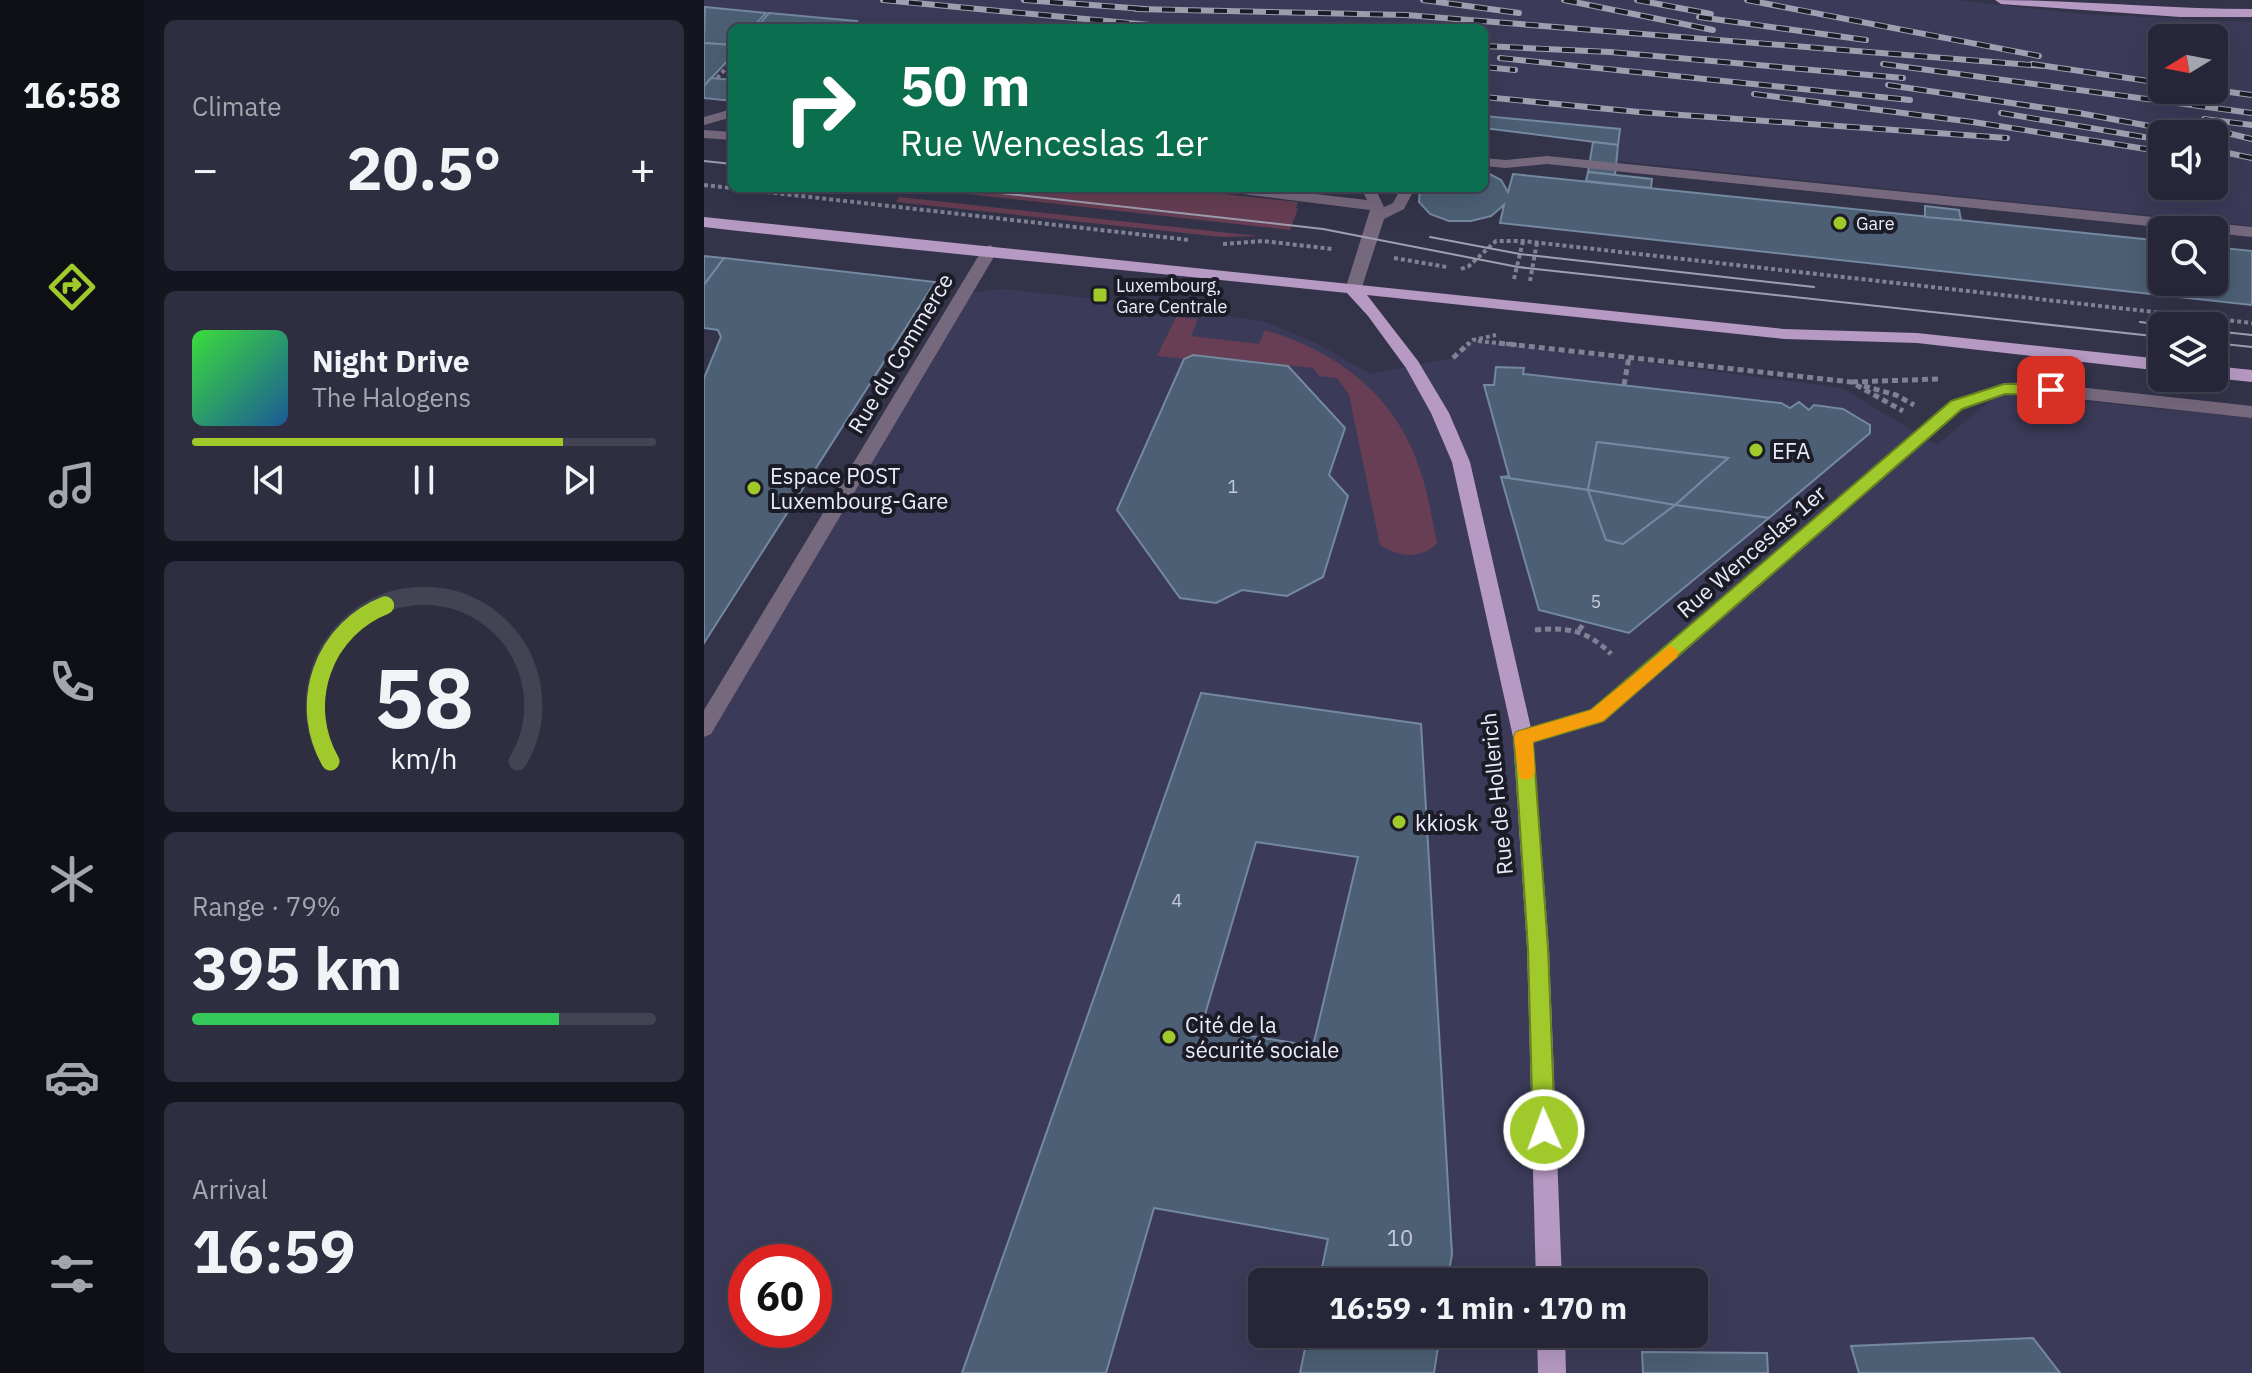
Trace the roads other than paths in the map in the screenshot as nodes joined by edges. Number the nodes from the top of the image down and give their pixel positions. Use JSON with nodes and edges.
{"nodes":[{"id":1,"x":2001,"y":0,"type":"edge"},
{"id":2,"x":2252,"y":13,"type":"edge"},
{"id":3,"x":728,"y":114,"type":"edge"},
{"id":4,"x":708,"y":120,"type":"edge"},
{"id":5,"x":704,"y":134,"type":"edge"},
{"id":6,"x":728,"y":136,"type":"edge"},
{"id":7,"x":1488,"y":153,"type":"edge"},
{"id":8,"x":1547,"y":160,"type":"junction"},
{"id":9,"x":1488,"y":162,"type":"edge"},
{"id":10,"x":1272,"y":192,"type":"edge"},
{"id":11,"x":1406,"y":192,"type":"edge"},
{"id":12,"x":1374,"y":201,"type":"edge"},
{"id":13,"x":704,"y":222,"type":"edge"},
{"id":14,"x":2252,"y":232,"type":"edge"},
{"id":15,"x":990,"y":250,"type":"junction"},
{"id":16,"x":1353,"y":290,"type":"junction"},
{"id":17,"x":2148,"y":363,"type":"edge"},
{"id":18,"x":2228,"y":373,"type":"edge"},
{"id":19,"x":2252,"y":376,"type":"edge"},
{"id":20,"x":2252,"y":412,"type":"edge"},
{"id":21,"x":704,"y":728,"type":"edge"},
{"id":22,"x":1523,"y":737,"type":"junction"},
{"id":23,"x":1549,"y":1268,"type":"edge"},
{"id":24,"x":1551,"y":1348,"type":"edge"},
{"id":25,"x":1552,"y":1373,"type":"edge"}],
"edges":[{"from":1,"to":2,"type":"main road"},
{"from":3,"to":4,"type":"street"},
{"from":5,"to":6,"type":"street"},
{"from":7,"to":8,"type":"street"},
{"from":8,"to":9,"type":"street"},
{"from":8,"to":14,"type":"street"},
{"from":10,"to":12,"type":"street"},
{"from":11,"to":12,"type":"street"},
{"from":12,"to":16,"type":"street"},
{"from":13,"to":15,"type":"main road"},
{"from":15,"to":16,"type":"main road"},
{"from":15,"to":21,"type":"street","name":"Rue du Commerce"},
{"from":16,"to":17,"type":"main road"},
{"from":16,"to":22,"type":"main road","name":"Rue de Hollerich"},
{"from":18,"to":19,"type":"main road"},
{"from":20,"to":22,"type":"street","name":"Rue Wenceslas 1er"},
{"from":22,"to":23,"type":"main road","name":"Rue de Hollerich"},
{"from":24,"to":25,"type":"main road"}]}
